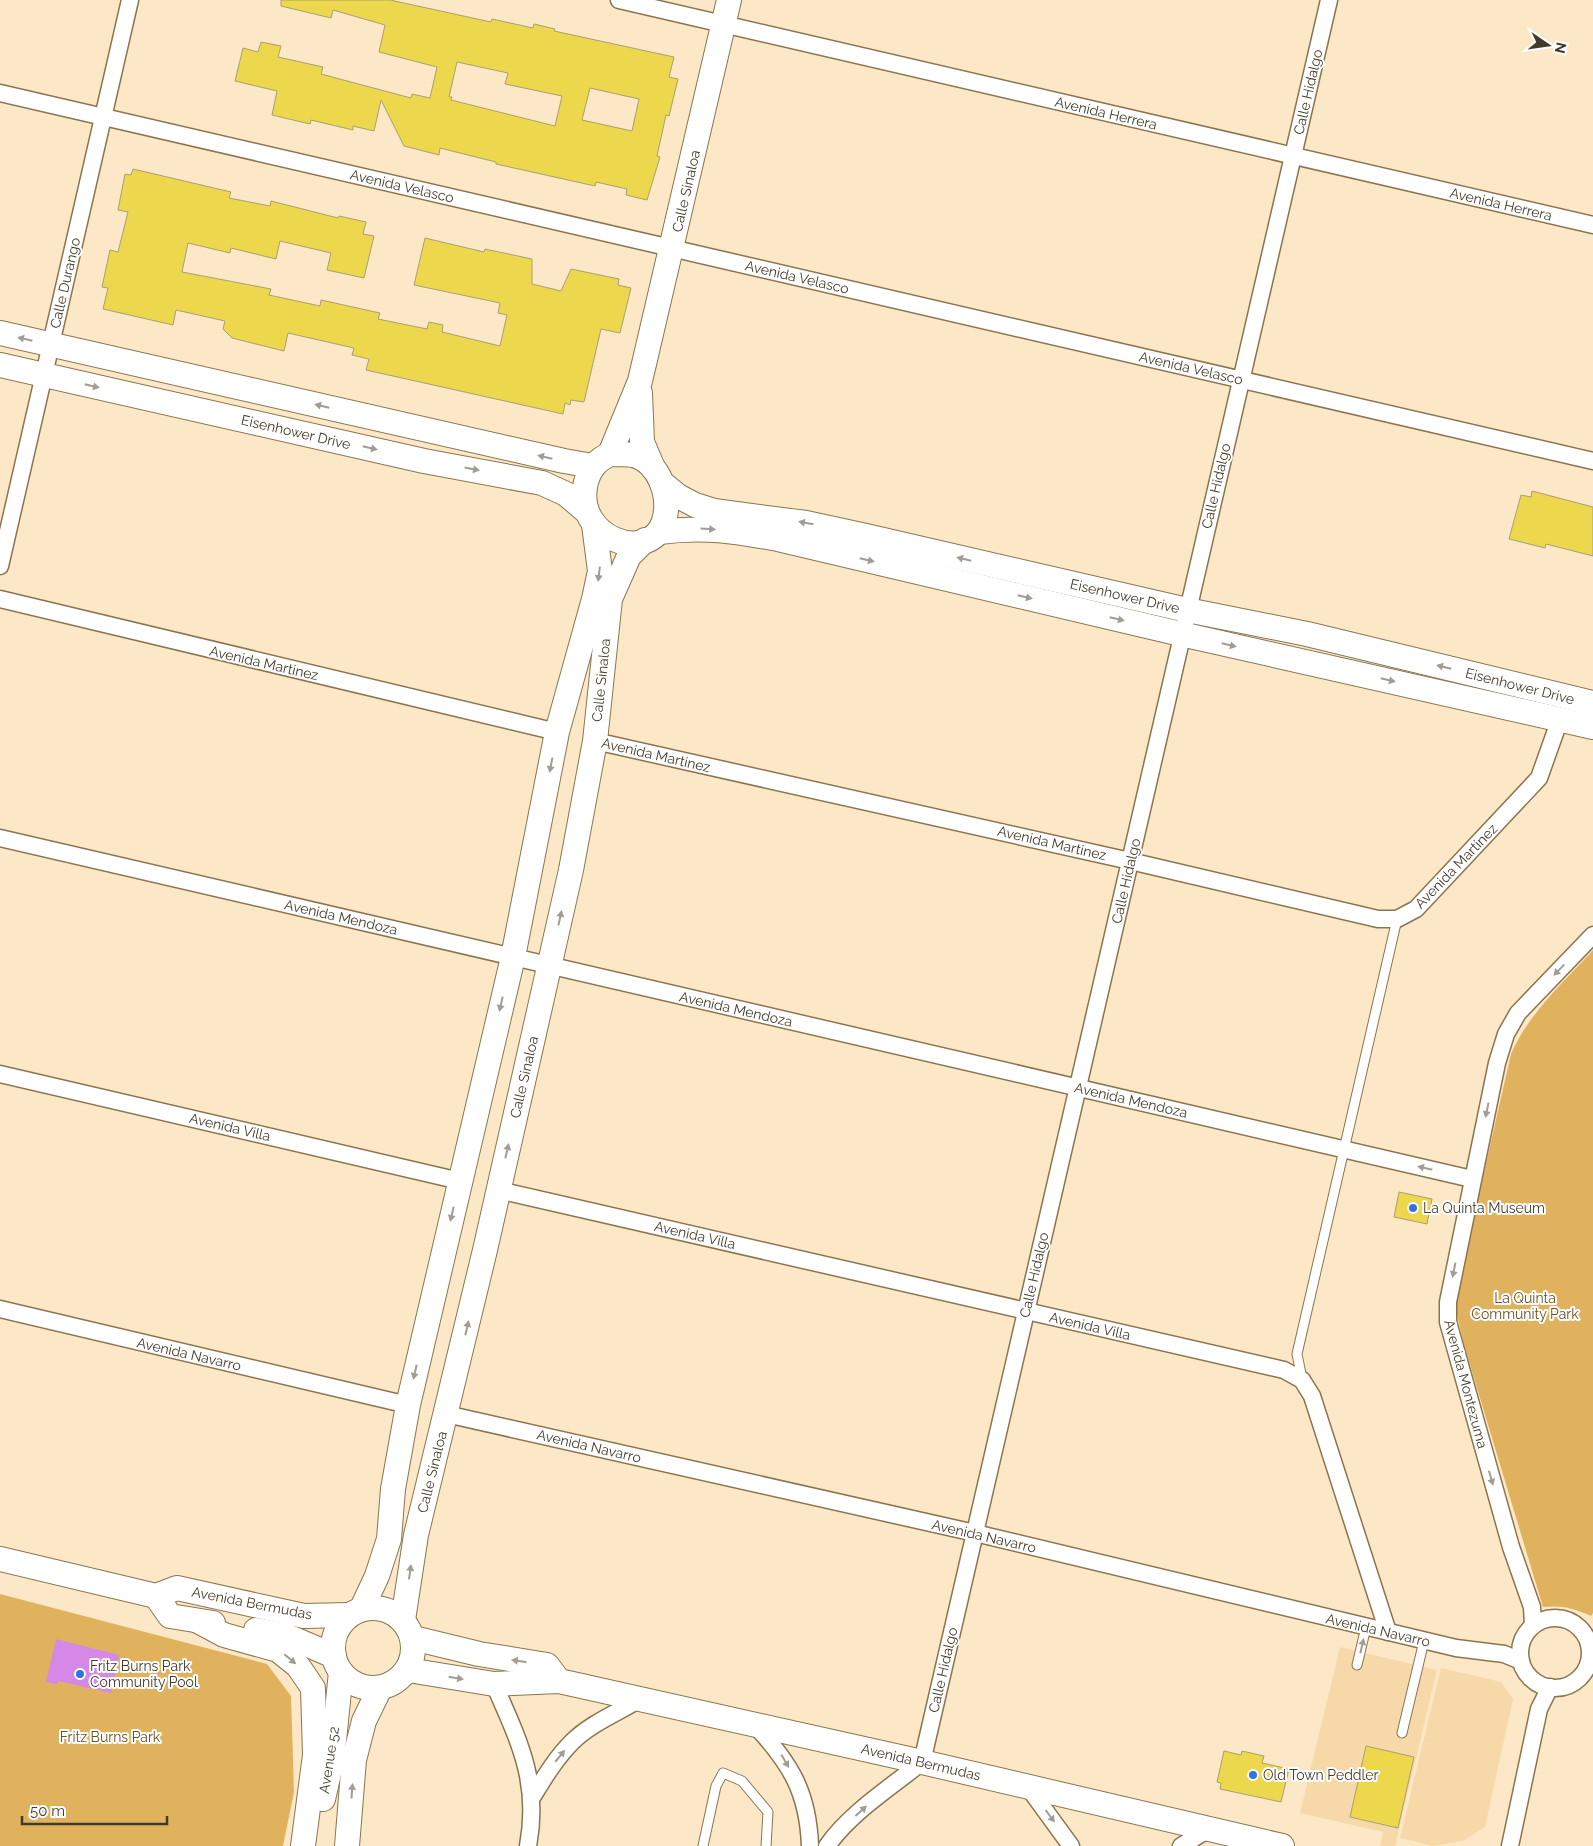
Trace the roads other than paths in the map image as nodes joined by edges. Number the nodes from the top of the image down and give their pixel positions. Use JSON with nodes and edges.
{"nodes":[{"id":1,"x":130,"y":0,"type":"edge"},
{"id":2,"x":619,"y":0,"type":"edge"},
{"id":3,"x":729,"y":0,"type":"edge"},
{"id":4,"x":1329,"y":0,"type":"edge"},
{"id":5,"x":724,"y":24,"type":"junction"},
{"id":6,"x":0,"y":93,"type":"edge"},
{"id":7,"x":103,"y":117,"type":"junction"},
{"id":8,"x":1293,"y":156,"type":"junction"},
{"id":9,"x":1593,"y":225,"type":"edge"},
{"id":10,"x":672,"y":248,"type":"junction"},
{"id":11,"x":0,"y":333,"type":"edge"},
{"id":12,"x":51,"y":345,"type":"junction"},
{"id":13,"x":0,"y":365,"type":"edge"},
{"id":14,"x":44,"y":375,"type":"junction"},
{"id":15,"x":1241,"y":380,"type":"junction"},
{"id":16,"x":640,"y":381,"type":"junction"},
{"id":17,"x":601,"y":460,"type":"junction"},
{"id":18,"x":1593,"y":462,"type":"edge"},
{"id":19,"x":657,"y":476,"type":"junction"},
{"id":20,"x":590,"y":518,"type":"junction"},
{"id":21,"x":652,"y":536,"type":"junction"},
{"id":22,"x":0,"y":566,"type":"edge"},
{"id":23,"x":0,"y":600,"type":"edge"},
{"id":24,"x":1187,"y":610,"type":"junction"},
{"id":25,"x":1181,"y":634,"type":"junction"},
{"id":26,"x":1593,"y":704,"type":"edge"},
{"id":27,"x":1560,"y":719,"type":"junction"},
{"id":28,"x":1593,"y":727,"type":"edge"},
{"id":29,"x":557,"y":732,"type":"junction"},
{"id":30,"x":595,"y":741,"type":"junction"},
{"id":31,"x":0,"y":838,"type":"edge"},
{"id":32,"x":1130,"y":861,"type":"junction"},
{"id":33,"x":1398,"y":919,"type":"junction"},
{"id":34,"x":1593,"y":935,"type":"edge"},
{"id":35,"x":513,"y":957,"type":"junction"},
{"id":36,"x":550,"y":966,"type":"junction"},
{"id":37,"x":0,"y":1074,"type":"edge"},
{"id":38,"x":1078,"y":1088,"type":"junction"},
{"id":39,"x":1344,"y":1150,"type":"junction"},
{"id":40,"x":1472,"y":1179,"type":"junction"},
{"id":41,"x":460,"y":1181,"type":"junction"},
{"id":42,"x":498,"y":1190,"type":"junction"},
{"id":43,"x":0,"y":1309,"type":"edge"},
{"id":44,"x":1026,"y":1312,"type":"junction"},
{"id":45,"x":1302,"y":1380,"type":"junction"},
{"id":46,"x":408,"y":1405,"type":"junction"},
{"id":47,"x":446,"y":1414,"type":"junction"},
{"id":48,"x":975,"y":1533,"type":"junction"},
{"id":49,"x":0,"y":1559,"type":"edge"},
{"id":50,"x":156,"y":1596,"type":"junction"},
{"id":51,"x":356,"y":1612,"type":"junction"},
{"id":52,"x":198,"y":1620,"type":"junction"},
{"id":53,"x":1533,"y":1624,"type":"junction"},
{"id":54,"x":1366,"y":1627,"type":"junction"},
{"id":55,"x":408,"y":1629,"type":"junction"},
{"id":56,"x":1588,"y":1629,"type":"edge"},
{"id":57,"x":1388,"y":1632,"type":"junction"},
{"id":58,"x":1424,"y":1641,"type":"junction"},
{"id":59,"x":1521,"y":1661,"type":"junction"},
{"id":60,"x":338,"y":1664,"type":"junction"},
{"id":61,"x":1357,"y":1665,"type":"dead end"},
{"id":62,"x":408,"y":1670,"type":"junction"},
{"id":63,"x":1589,"y":1672,"type":"edge"},
{"id":64,"x":560,"y":1681,"type":"junction"},
{"id":65,"x":494,"y":1684,"type":"junction"},
{"id":66,"x":1550,"y":1687,"type":"junction"},
{"id":67,"x":380,"y":1688,"type":"junction"},
{"id":68,"x":642,"y":1698,"type":"junction"},
{"id":69,"x":754,"y":1724,"type":"junction"},
{"id":70,"x":1402,"y":1733,"type":"dead end"},
{"id":71,"x":922,"y":1762,"type":"junction"},
{"id":72,"x":1028,"y":1786,"type":"junction"},
{"id":73,"x":532,"y":1796,"type":"junction"},
{"id":74,"x":1209,"y":1829,"type":"junction"},
{"id":75,"x":1270,"y":1845,"type":"edge"},
{"id":76,"x":303,"y":1846,"type":"edge"},
{"id":77,"x":312,"y":1846,"type":"edge"},
{"id":78,"x":347,"y":1846,"type":"edge"},
{"id":79,"x":528,"y":1846,"type":"edge"},
{"id":80,"x":703,"y":1846,"type":"edge"},
{"id":81,"x":766,"y":1846,"type":"edge"},
{"id":82,"x":810,"y":1846,"type":"edge"},
{"id":83,"x":827,"y":1846,"type":"edge"},
{"id":84,"x":1071,"y":1846,"type":"edge"},
{"id":85,"x":1181,"y":1846,"type":"edge"},
{"id":86,"x":1510,"y":1846,"type":"edge"}],
"edges":[{"from":1,"to":7,"type":"street","name":"Calle Durango"},
{"from":2,"to":5,"type":"street","name":"Avenida Herrera"},
{"from":3,"to":5,"type":"main road","name":"Calle Sinaloa"},
{"from":4,"to":8,"type":"street","name":"Calle Hidalgo"},
{"from":5,"to":8,"type":"street","name":"Avenida Herrera"},
{"from":5,"to":10,"type":"main road","name":"Calle Sinaloa"},
{"from":6,"to":7,"type":"street","name":"Avenida Velasco"},
{"from":7,"to":10,"type":"street","name":"Avenida Velasco"},
{"from":7,"to":12,"type":"street","name":"Calle Durango"},
{"from":8,"to":9,"type":"street","name":"Avenida Herrera"},
{"from":8,"to":15,"type":"street","name":"Calle Hidalgo"},
{"from":10,"to":15,"type":"street","name":"Avenida Velasco"},
{"from":10,"to":16,"type":"main road","name":"Calle Sinaloa"},
{"from":12,"to":11,"type":"main road","one_way":true},
{"from":12,"to":14,"type":"street","name":"Calle Durango"},
{"from":17,"to":12,"type":"main road","one_way":true},
{"from":13,"to":14,"type":"main road","name":"Eisenhower Drive"},
{"from":14,"to":20,"type":"main road","name":"Eisenhower Drive","one_way":true},
{"from":14,"to":22,"type":"street","name":"Calle Durango"},
{"from":15,"to":18,"type":"street","name":"Avenida Velasco"},
{"from":15,"to":24,"type":"street","name":"Calle Hidalgo"},
{"from":16,"to":17,"type":"main road","name":"Calle Sinaloa"},
{"from":16,"to":19,"type":"main road","name":"Calle Sinaloa"},
{"from":17,"to":19,"type":"main road"},
{"from":17,"to":20,"type":"main road"},
{"from":19,"to":21,"type":"main road"},
{"from":24,"to":19,"type":"main road","name":"Eisenhower Drive","one_way":true},
{"from":20,"to":21,"type":"main road"},
{"from":20,"to":29,"type":"main road","name":"Calle Sinaloa","one_way":true},
{"from":21,"to":25,"type":"main road","name":"Eisenhower Drive","one_way":true},
{"from":21,"to":30,"type":"main road","name":"Calle Sinaloa"},
{"from":23,"to":29,"type":"street","name":"Avenida Martinez"},
{"from":24,"to":25,"type":"street","name":"Calle Hidalgo"},
{"from":26,"to":24,"type":"main road","name":"Eisenhower Drive","one_way":true},
{"from":25,"to":27,"type":"main road","name":"Eisenhower Drive","one_way":true},
{"from":25,"to":32,"type":"street","name":"Calle Hidalgo"},
{"from":27,"to":28,"type":"main road","name":"Eisenhower Drive"},
{"from":27,"to":33,"type":"street","name":"Avenida Martinez"},
{"from":29,"to":35,"type":"main road","name":"Calle Sinaloa","one_way":true},
{"from":30,"to":32,"type":"street","name":"Avenida Martinez"},
{"from":36,"to":30,"type":"main road","name":"Calle Sinaloa","one_way":true},
{"from":31,"to":35,"type":"street","name":"Avenida Mendoza"},
{"from":32,"to":33,"type":"street","name":"Avenida Martinez"},
{"from":32,"to":38,"type":"street","name":"Calle Hidalgo"},
{"from":33,"to":39,"type":"lane"},
{"from":34,"to":40,"type":"street","name":"Avenida Montezuma","one_way":true},
{"from":35,"to":36,"type":"street","name":"Avenida Mendoza"},
{"from":35,"to":41,"type":"main road","name":"Calle Sinaloa","one_way":true},
{"from":36,"to":38,"type":"street","name":"Avenida Mendoza"},
{"from":42,"to":36,"type":"main road","name":"Calle Sinaloa","one_way":true},
{"from":37,"to":41,"type":"street","name":"Avenida Villa"},
{"from":38,"to":39,"type":"street","name":"Avenida Mendoza"},
{"from":38,"to":44,"type":"street","name":"Calle Hidalgo"},
{"from":40,"to":39,"type":"street","name":"Avenida Mendoza","one_way":true},
{"from":39,"to":45,"type":"lane"},
{"from":40,"to":53,"type":"street","name":"Avenida Montezuma","one_way":true},
{"from":41,"to":46,"type":"main road","name":"Calle Sinaloa","one_way":true},
{"from":42,"to":44,"type":"street","name":"Avenida Villa"},
{"from":47,"to":42,"type":"main road","name":"Calle Sinaloa","one_way":true},
{"from":43,"to":46,"type":"street","name":"Avenida Navarro"},
{"from":44,"to":45,"type":"street","name":"Avenida Villa"},
{"from":44,"to":48,"type":"street","name":"Calle Hidalgo"},
{"from":45,"to":57,"type":"street"},
{"from":46,"to":51,"type":"main road","name":"Calle Sinaloa"},
{"from":47,"to":48,"type":"street","name":"Avenida Navarro"},
{"from":55,"to":47,"type":"main road","name":"Calle Sinaloa","one_way":true},
{"from":48,"to":54,"type":"street","name":"Avenida Navarro"},
{"from":48,"to":71,"type":"street","name":"Calle Hidalgo"},
{"from":49,"to":50,"type":"main road"},
{"from":50,"to":51,"type":"main road","name":"Avenida Bermudas"},
{"from":50,"to":52,"type":"main road","name":"Avenida Bermudas"},
{"from":51,"to":55,"type":"main road"},
{"from":51,"to":60,"type":"main road"},
{"from":52,"to":60,"type":"main road","name":"Avenida Bermudas"},
{"from":52,"to":76,"type":"main road","one_way":true},
{"from":53,"to":56,"type":"street"},
{"from":53,"to":59,"type":"street"},
{"from":54,"to":57,"type":"street","name":"Avenida Navarro"},
{"from":61,"to":54,"type":"lane","one_way":true},
{"from":55,"to":62,"type":"main road"},
{"from":64,"to":55,"type":"main road","one_way":true},
{"from":56,"to":63,"type":"street"},
{"from":57,"to":58,"type":"street","name":"Avenida Navarro"},
{"from":58,"to":59,"type":"street","name":"Avenida Navarro"},
{"from":58,"to":70,"type":"lane"},
{"from":59,"to":66,"type":"street"},
{"from":60,"to":67,"type":"main road"},
{"from":60,"to":77,"type":"main road","name":"Avenue 52"},
{"from":62,"to":65,"type":"main road","name":"Avenida Bermudas","one_way":true},
{"from":62,"to":67,"type":"main road"},
{"from":63,"to":66,"type":"street"},
{"from":64,"to":65,"type":"main road","name":"Avenida Bermudas"},
{"from":64,"to":68,"type":"main road","name":"Avenida Bermudas"},
{"from":65,"to":73,"type":"street"},
{"from":66,"to":86,"type":"street"},
{"from":78,"to":67,"type":"main road","name":"Avenue 52","one_way":true},
{"from":68,"to":69,"type":"main road","name":"Avenida Bermudas"},
{"from":73,"to":68,"type":"street","one_way":true},
{"from":69,"to":71,"type":"main road","name":"Avenida Bermudas"},
{"from":69,"to":82,"type":"street","one_way":true},
{"from":71,"to":72,"type":"main road","name":"Avenida Bermudas"},
{"from":83,"to":71,"type":"street","one_way":true},
{"from":72,"to":74,"type":"main road","name":"Avenida Bermudas"},
{"from":72,"to":84,"type":"street","one_way":true},
{"from":73,"to":79,"type":"street"},
{"from":74,"to":75,"type":"main road","name":"Avenida Bermudas"},
{"from":74,"to":85,"type":"street"},
{"from":80,"to":81,"type":"lane"}]}
